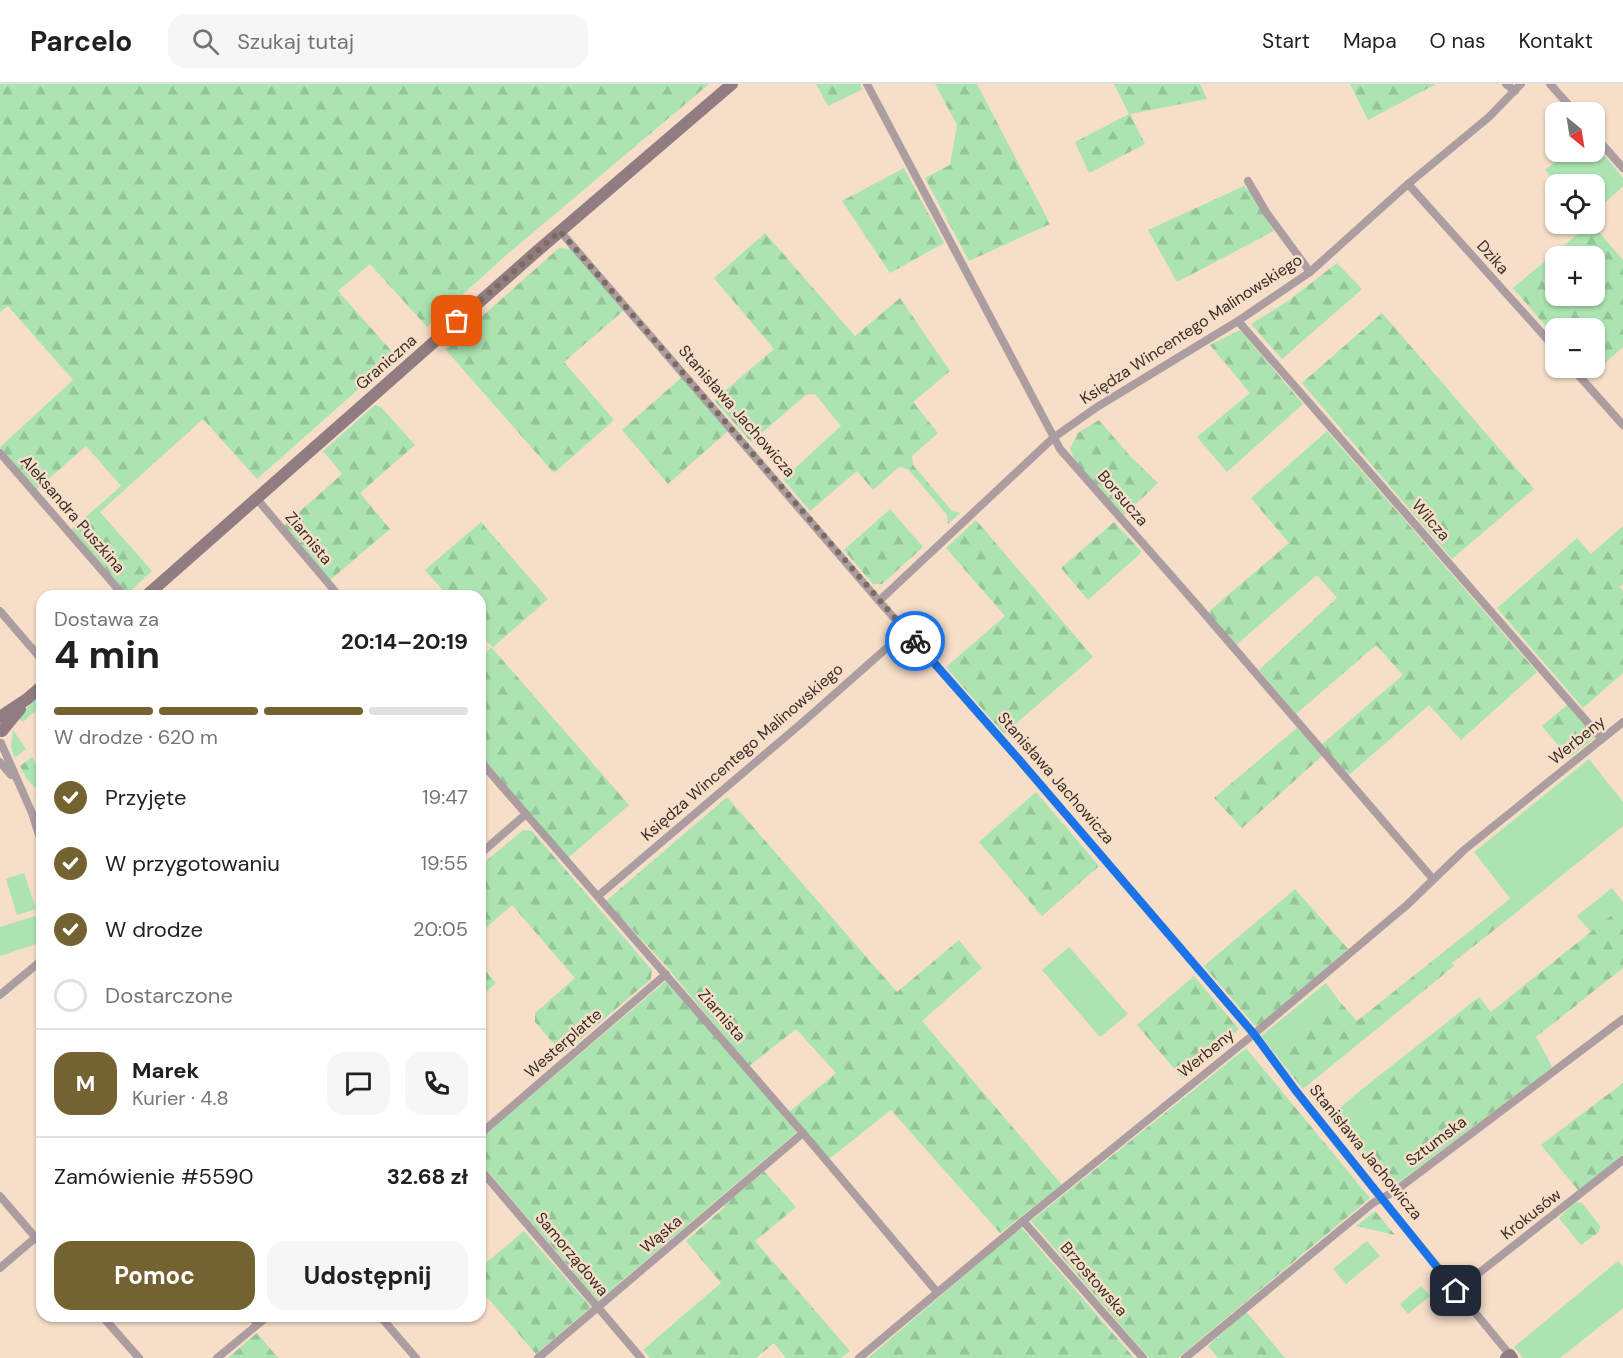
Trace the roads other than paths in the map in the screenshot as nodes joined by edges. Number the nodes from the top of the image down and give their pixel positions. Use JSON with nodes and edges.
{"nodes":[{"id":1,"x":732,"y":84,"type":"edge"},
{"id":2,"x":867,"y":84,"type":"edge"},
{"id":3,"x":1506,"y":84,"type":"edge"},
{"id":4,"x":1550,"y":84,"type":"edge"},
{"id":5,"x":1518,"y":87,"type":"edge"},
{"id":6,"x":1566,"y":102,"type":"edge"},
{"id":7,"x":1605,"y":148,"type":"edge"},
{"id":8,"x":1623,"y":168,"type":"edge"},
{"id":9,"x":1248,"y":181,"type":"dead end"},
{"id":10,"x":1408,"y":184,"type":"junction"},
{"id":11,"x":560,"y":231,"type":"junction"},
{"id":12,"x":1310,"y":272,"type":"junction"},
{"id":13,"x":1238,"y":321,"type":"junction"},
{"id":14,"x":1545,"y":337,"type":"edge"},
{"id":15,"x":1581,"y":378,"type":"edge"},
{"id":16,"x":1623,"y":425,"type":"edge"},
{"id":17,"x":1053,"y":438,"type":"junction"},
{"id":18,"x":0,"y":453,"type":"edge"},
{"id":19,"x":257,"y":499,"type":"junction"},
{"id":20,"x":119,"y":590,"type":"edge"},
{"id":21,"x":153,"y":590,"type":"edge"},
{"id":22,"x":334,"y":590,"type":"edge"},
{"id":23,"x":879,"y":601,"type":"junction"},
{"id":24,"x":0,"y":611,"type":"edge"},
{"id":25,"x":906,"y":631,"type":"junction"},
{"id":26,"x":36,"y":653,"type":"edge"},
{"id":27,"x":36,"y":691,"type":"edge"},
{"id":28,"x":27,"y":699,"type":"junction"},
{"id":29,"x":0,"y":717,"type":"edge"},
{"id":30,"x":1623,"y":722,"type":"edge"},
{"id":31,"x":1,"y":736,"type":"edge"},
{"id":32,"x":1602,"y":739,"type":"junction"},
{"id":33,"x":0,"y":762,"type":"edge"},
{"id":34,"x":486,"y":768,"type":"edge"},
{"id":35,"x":17,"y":782,"type":"junction"},
{"id":36,"x":526,"y":814,"type":"junction"},
{"id":37,"x":36,"y":825,"type":"edge"},
{"id":38,"x":486,"y":849,"type":"edge"},
{"id":39,"x":1433,"y":879,"type":"junction"},
{"id":40,"x":598,"y":896,"type":"junction"},
{"id":41,"x":36,"y":965,"type":"edge"},
{"id":42,"x":666,"y":974,"type":"junction"},
{"id":43,"x":0,"y":994,"type":"edge"},
{"id":44,"x":1623,"y":1019,"type":"edge"},
{"id":45,"x":1254,"y":1034,"type":"junction"},
{"id":46,"x":486,"y":1129,"type":"edge"},
{"id":47,"x":803,"y":1132,"type":"junction"},
{"id":48,"x":1623,"y":1160,"type":"edge"},
{"id":49,"x":486,"y":1176,"type":"edge"},
{"id":50,"x":0,"y":1196,"type":"edge"},
{"id":51,"x":1381,"y":1198,"type":"junction"},
{"id":52,"x":1023,"y":1221,"type":"junction"},
{"id":53,"x":36,"y":1232,"type":"edge"},
{"id":54,"x":36,"y":1238,"type":"edge"},
{"id":55,"x":0,"y":1268,"type":"edge"},
{"id":56,"x":1456,"y":1291,"type":"junction"},
{"id":57,"x":937,"y":1292,"type":"junction"},
{"id":58,"x":597,"y":1308,"type":"junction"},
{"id":59,"x":107,"y":1322,"type":"edge"},
{"id":60,"x":260,"y":1322,"type":"edge"},
{"id":61,"x":385,"y":1322,"type":"edge"},
{"id":62,"x":258,"y":1324,"type":"joint"},
{"id":63,"x":1509,"y":1357,"type":"edge"},
{"id":64,"x":139,"y":1358,"type":"edge"},
{"id":65,"x":217,"y":1358,"type":"edge"},
{"id":66,"x":416,"y":1358,"type":"edge"},
{"id":67,"x":538,"y":1358,"type":"edge"},
{"id":68,"x":641,"y":1358,"type":"edge"},
{"id":69,"x":859,"y":1358,"type":"edge"},
{"id":70,"x":1143,"y":1358,"type":"edge"},
{"id":71,"x":1185,"y":1358,"type":"edge"}],
"edges":[{"from":1,"to":11,"type":"street","name":"Graniczna"},
{"from":2,"to":17,"type":"street","name":"Borsucza"},
{"from":3,"to":5,"type":"street"},
{"from":4,"to":6,"type":"street"},
{"from":5,"to":10,"type":"street","name":"Księdza Wincentego Malinowskiego"},
{"from":7,"to":8,"type":"street"},
{"from":9,"to":12,"type":"street"},
{"from":10,"to":12,"type":"street","name":"Księdza Wincentego Malinowskiego"},
{"from":10,"to":14,"type":"street","name":"Dzika"},
{"from":11,"to":19,"type":"street","name":"Graniczna"},
{"from":11,"to":23,"type":"street","name":"Stanisława Jachowicza"},
{"from":12,"to":13,"type":"street","name":"Księdza Wincentego Malinowskiego"},
{"from":13,"to":17,"type":"street","name":"Księdza Wincentego Malinowskiego"},
{"from":13,"to":32,"type":"street","name":"Wilcza"},
{"from":15,"to":16,"type":"street"},
{"from":17,"to":23,"type":"street","name":"Księdza Wincentego Malinowskiego"},
{"from":17,"to":39,"type":"street","name":"Borsucza"},
{"from":18,"to":20,"type":"street","name":"Aleksandra Puszkina"},
{"from":19,"to":21,"type":"street","name":"Graniczna"},
{"from":19,"to":22,"type":"street","name":"Ziarnista"},
{"from":23,"to":25,"type":"street","name":"Stanisława Jachowicza"},
{"from":24,"to":26,"type":"street"},
{"from":25,"to":40,"type":"street","name":"Księdza Wincentego Malinowskiego"},
{"from":25,"to":45,"type":"street","name":"Stanisława Jachowicza"},
{"from":27,"to":28,"type":"street"},
{"from":28,"to":29,"type":"street"},
{"from":28,"to":31,"type":"street"},
{"from":30,"to":32,"type":"street","name":"Werbeny"},
{"from":31,"to":35,"type":"street"},
{"from":32,"to":39,"type":"street","name":"Werbeny"},
{"from":33,"to":35,"type":"street"},
{"from":34,"to":36,"type":"street","name":"Ziarnista"},
{"from":35,"to":37,"type":"street"},
{"from":36,"to":38,"type":"street"},
{"from":36,"to":40,"type":"street","name":"Ziarnista"},
{"from":39,"to":45,"type":"street","name":"Werbeny"},
{"from":40,"to":42,"type":"street","name":"Ziarnista"},
{"from":41,"to":43,"type":"street"},
{"from":42,"to":46,"type":"street","name":"Westerplatte"},
{"from":42,"to":47,"type":"street","name":"Ziarnista"},
{"from":44,"to":51,"type":"street","name":"Sztumska"},
{"from":45,"to":51,"type":"street","name":"Stanisława Jachowicza"},
{"from":45,"to":52,"type":"street","name":"Werbeny"},
{"from":47,"to":57,"type":"street","name":"Ziarnista"},
{"from":47,"to":58,"type":"street","name":"Wąska"},
{"from":48,"to":56,"type":"street","name":"Krokusów"},
{"from":49,"to":58,"type":"street","name":"Samorządowa"},
{"from":50,"to":53,"type":"street"},
{"from":51,"to":56,"type":"street","name":"Stanisława Jachowicza"},
{"from":51,"to":71,"type":"street","name":"Sztumska"},
{"from":52,"to":57,"type":"street","name":"Werbeny"},
{"from":52,"to":70,"type":"street","name":"Brzostowska"},
{"from":54,"to":55,"type":"street"},
{"from":56,"to":63,"type":"street","name":"Stanisława Jachowicza"},
{"from":57,"to":69,"type":"street","name":"Werbeny"},
{"from":58,"to":67,"type":"street","name":"Wąska"},
{"from":58,"to":68,"type":"street","name":"Samorządowa"},
{"from":59,"to":64,"type":"street"},
{"from":60,"to":62,"type":"street"},
{"from":61,"to":66,"type":"street"},
{"from":62,"to":65,"type":"street"}]}
